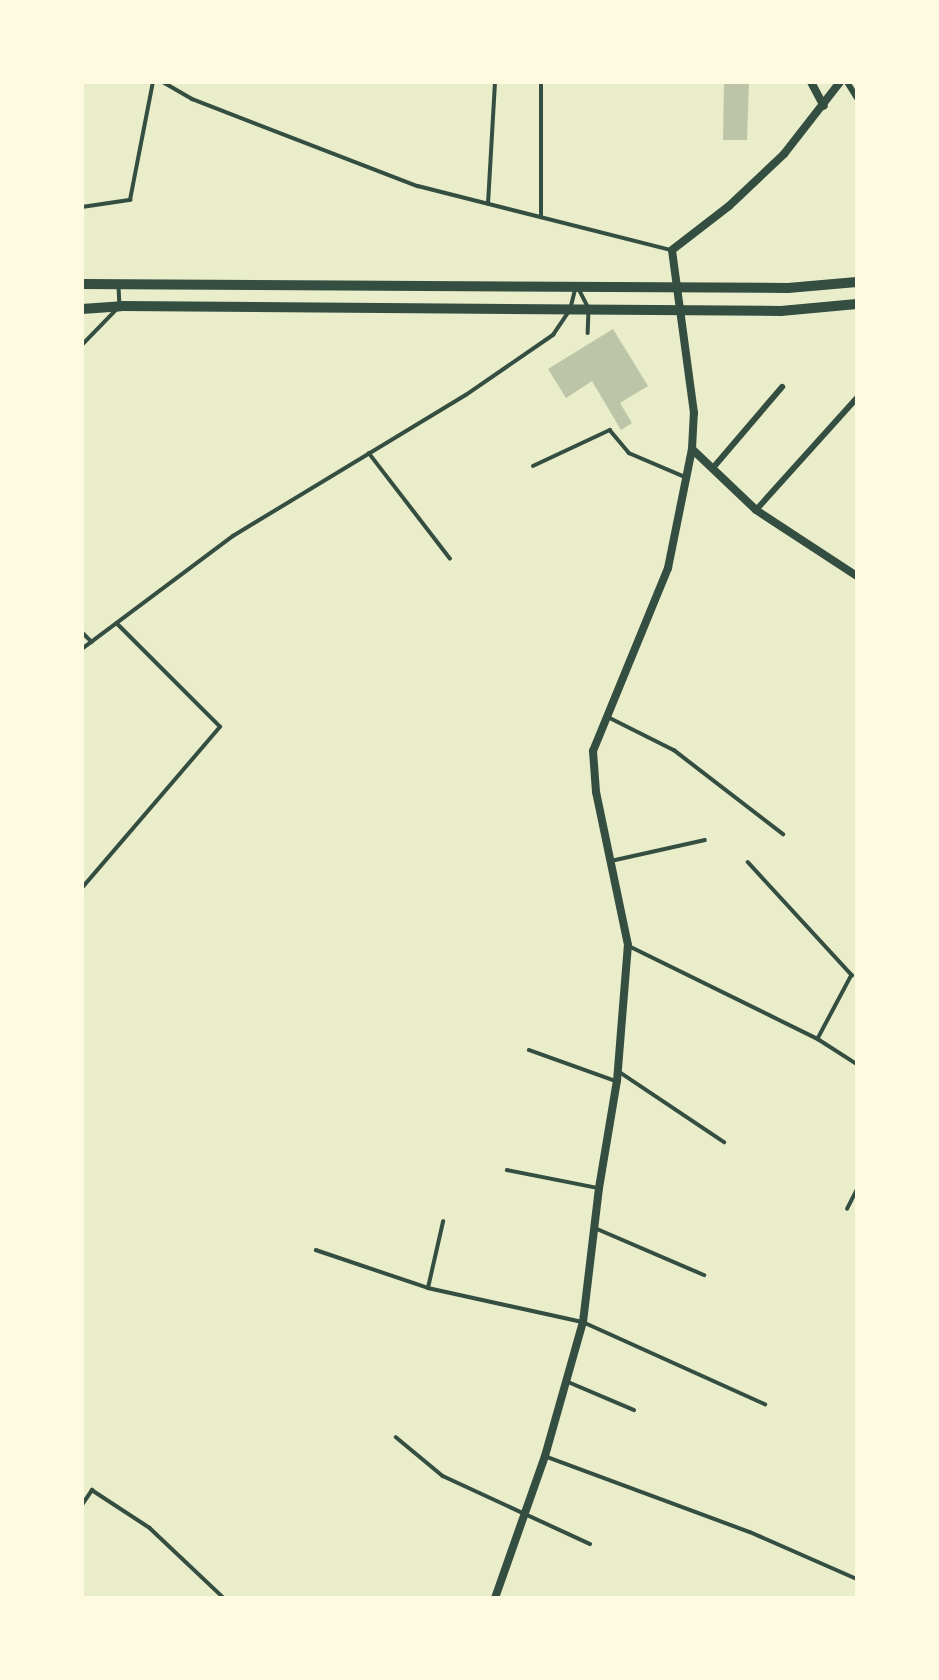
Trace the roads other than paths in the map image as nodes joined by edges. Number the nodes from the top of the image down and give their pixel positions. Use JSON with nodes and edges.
{"nodes":[{"id":1,"x":153,"y":82,"type":"edge"},
{"id":2,"x":495,"y":82,"type":"edge"},
{"id":3,"x":541,"y":82,"type":"edge"},
{"id":4,"x":811,"y":82,"type":"edge"},
{"id":5,"x":840,"y":82,"type":"edge"},
{"id":6,"x":847,"y":82,"type":"edge"},
{"id":7,"x":166,"y":83,"type":"edge"},
{"id":8,"x":857,"y":98,"type":"edge"},
{"id":9,"x":824,"y":106,"type":"junction"},
{"id":10,"x":488,"y":204,"type":"junction"},
{"id":11,"x":82,"y":207,"type":"edge"},
{"id":12,"x":541,"y":215,"type":"junction"},
{"id":13,"x":672,"y":250,"type":"junction"},
{"id":14,"x":118,"y":282,"type":"junction"},
{"id":15,"x":857,"y":282,"type":"edge"},
{"id":16,"x":82,"y":284,"type":"edge"},
{"id":17,"x":576,"y":284,"type":"junction"},
{"id":18,"x":676,"y":287,"type":"junction"},
{"id":19,"x":857,"y":304,"type":"edge"},
{"id":20,"x":121,"y":306,"type":"junction"},
{"id":21,"x":678,"y":308,"type":"junction"},
{"id":22,"x":82,"y":309,"type":"edge"},
{"id":23,"x":571,"y":309,"type":"junction"},
{"id":24,"x":589,"y":309,"type":"junction"},
{"id":25,"x":588,"y":332,"type":"dead end"},
{"id":26,"x":82,"y":345,"type":"edge"},
{"id":27,"x":782,"y":387,"type":"dead end"},
{"id":28,"x":857,"y":398,"type":"edge"},
{"id":29,"x":692,"y":449,"type":"junction"},
{"id":30,"x":369,"y":453,"type":"junction"},
{"id":31,"x":533,"y":466,"type":"dead end"},
{"id":32,"x":712,"y":469,"type":"junction"},
{"id":33,"x":687,"y":478,"type":"junction"},
{"id":34,"x":756,"y":510,"type":"junction"},
{"id":35,"x":450,"y":558,"type":"dead end"},
{"id":36,"x":857,"y":576,"type":"edge"},
{"id":37,"x":116,"y":624,"type":"junction"},
{"id":38,"x":82,"y":632,"type":"edge"},
{"id":39,"x":92,"y":642,"type":"junction"},
{"id":40,"x":82,"y":649,"type":"edge"},
{"id":41,"x":610,"y":718,"type":"junction"},
{"id":42,"x":783,"y":834,"type":"dead end"},
{"id":43,"x":705,"y":840,"type":"dead end"},
{"id":44,"x":611,"y":861,"type":"junction"},
{"id":45,"x":748,"y":862,"type":"dead end"},
{"id":46,"x":82,"y":888,"type":"edge"},
{"id":47,"x":628,"y":945,"type":"junction"},
{"id":48,"x":818,"y":1039,"type":"junction"},
{"id":49,"x":529,"y":1050,"type":"dead end"},
{"id":50,"x":857,"y":1064,"type":"edge"},
{"id":51,"x":618,"y":1070,"type":"junction"},
{"id":52,"x":617,"y":1081,"type":"junction"},
{"id":53,"x":724,"y":1142,"type":"dead end"},
{"id":54,"x":507,"y":1170,"type":"dead end"},
{"id":55,"x":598,"y":1188,"type":"junction"},
{"id":56,"x":857,"y":1189,"type":"edge"},
{"id":57,"x":847,"y":1209,"type":"dead end"},
{"id":58,"x":443,"y":1222,"type":"dead end"},
{"id":59,"x":593,"y":1228,"type":"junction"},
{"id":60,"x":316,"y":1250,"type":"dead end"},
{"id":61,"x":704,"y":1275,"type":"dead end"},
{"id":62,"x":428,"y":1288,"type":"junction"},
{"id":63,"x":583,"y":1322,"type":"junction"},
{"id":64,"x":564,"y":1381,"type":"junction"},
{"id":65,"x":765,"y":1404,"type":"dead end"},
{"id":66,"x":634,"y":1410,"type":"dead end"},
{"id":67,"x":396,"y":1437,"type":"dead end"},
{"id":68,"x":545,"y":1456,"type":"junction"},
{"id":69,"x":82,"y":1505,"type":"edge"},
{"id":70,"x":523,"y":1511,"type":"junction"},
{"id":71,"x":590,"y":1544,"type":"dead end"},
{"id":72,"x":857,"y":1579,"type":"edge"},
{"id":73,"x":224,"y":1598,"type":"edge"},
{"id":74,"x":495,"y":1598,"type":"edge"}],
"edges":[{"from":1,"to":11,"type":"lane"},
{"from":2,"to":10,"type":"lane"},
{"from":3,"to":12,"type":"lane"},
{"from":4,"to":9,"type":"street"},
{"from":5,"to":9,"type":"street"},
{"from":6,"to":8,"type":"street"},
{"from":7,"to":10,"type":"lane"},
{"from":9,"to":13,"type":"street"},
{"from":10,"to":12,"type":"lane"},
{"from":12,"to":13,"type":"lane"},
{"from":13,"to":18,"type":"street"},
{"from":14,"to":16,"type":"main road"},
{"from":14,"to":17,"type":"main road"},
{"from":14,"to":20,"type":"lane"},
{"from":15,"to":18,"type":"main road"},
{"from":17,"to":18,"type":"main road"},
{"from":17,"to":23,"type":"lane"},
{"from":17,"to":24,"type":"lane"},
{"from":18,"to":21,"type":"street"},
{"from":19,"to":21,"type":"main road"},
{"from":20,"to":22,"type":"main road"},
{"from":20,"to":23,"type":"main road"},
{"from":20,"to":26,"type":"lane"},
{"from":21,"to":24,"type":"main road"},
{"from":21,"to":29,"type":"street"},
{"from":23,"to":24,"type":"main road"},
{"from":23,"to":30,"type":"lane"},
{"from":24,"to":25,"type":"lane"},
{"from":27,"to":32,"type":"street"},
{"from":28,"to":34,"type":"street"},
{"from":29,"to":32,"type":"street"},
{"from":29,"to":33,"type":"street"},
{"from":30,"to":35,"type":"lane"},
{"from":30,"to":37,"type":"lane"},
{"from":31,"to":33,"type":"lane"},
{"from":32,"to":34,"type":"street"},
{"from":33,"to":41,"type":"street"},
{"from":34,"to":36,"type":"street"},
{"from":37,"to":39,"type":"lane"},
{"from":37,"to":46,"type":"lane"},
{"from":38,"to":39,"type":"lane"},
{"from":39,"to":40,"type":"lane"},
{"from":41,"to":42,"type":"lane"},
{"from":41,"to":44,"type":"street"},
{"from":43,"to":44,"type":"lane"},
{"from":44,"to":47,"type":"street"},
{"from":45,"to":48,"type":"lane"},
{"from":47,"to":48,"type":"lane"},
{"from":47,"to":51,"type":"street"},
{"from":48,"to":50,"type":"lane"},
{"from":49,"to":52,"type":"lane"},
{"from":51,"to":52,"type":"street"},
{"from":51,"to":53,"type":"lane"},
{"from":52,"to":55,"type":"street"},
{"from":54,"to":55,"type":"lane"},
{"from":55,"to":59,"type":"street"},
{"from":56,"to":57,"type":"lane"},
{"from":58,"to":62,"type":"lane"},
{"from":59,"to":61,"type":"lane"},
{"from":59,"to":63,"type":"street"},
{"from":60,"to":62,"type":"lane"},
{"from":62,"to":63,"type":"lane"},
{"from":63,"to":64,"type":"street"},
{"from":63,"to":65,"type":"lane"},
{"from":64,"to":66,"type":"lane"},
{"from":64,"to":68,"type":"street"},
{"from":67,"to":70,"type":"lane"},
{"from":68,"to":70,"type":"street"},
{"from":68,"to":72,"type":"lane"},
{"from":69,"to":73,"type":"lane"},
{"from":70,"to":71,"type":"lane"},
{"from":70,"to":74,"type":"street"}]}
